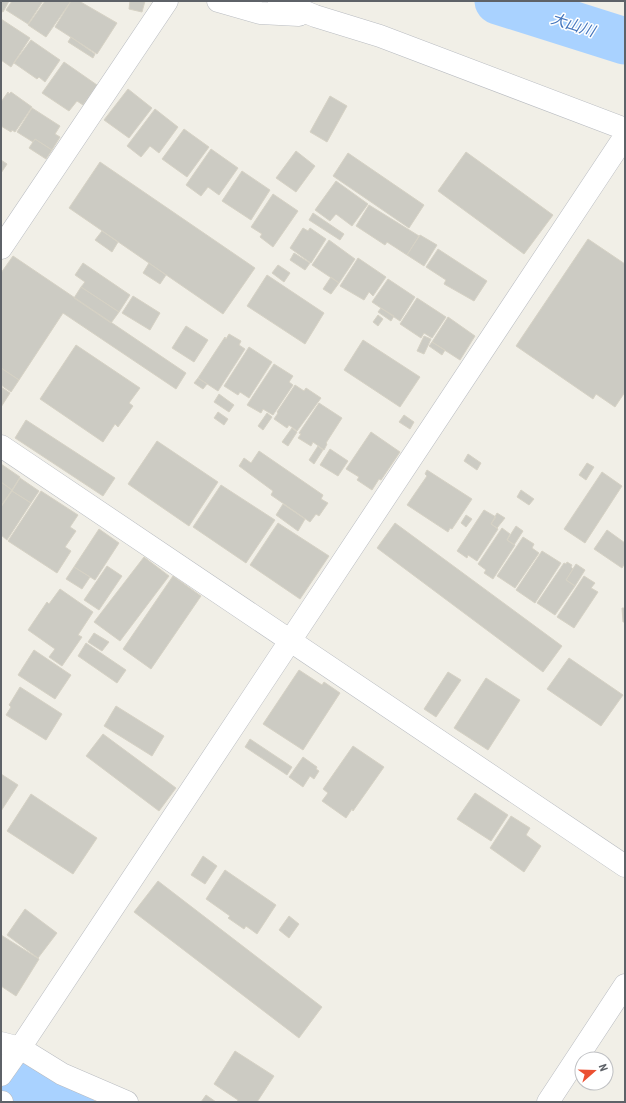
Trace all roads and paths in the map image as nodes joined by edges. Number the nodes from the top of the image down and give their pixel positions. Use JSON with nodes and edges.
{"nodes":[{"id":1,"x":166,"y":1,"type":"edge"},
{"id":2,"x":218,"y":1,"type":"edge"},
{"id":3,"x":278,"y":1,"type":"edge"},
{"id":4,"x":315,"y":16,"type":"junction"},
{"id":5,"x":625,"y":129,"type":"edge"},
{"id":6,"x":625,"y":136,"type":"edge"},
{"id":7,"x":1,"y":248,"type":"edge"},
{"id":8,"x":1,"y":446,"type":"edge"},
{"id":9,"x":291,"y":640,"type":"junction"},
{"id":10,"x":625,"y":866,"type":"edge"},
{"id":11,"x":625,"y":985,"type":"edge"},
{"id":12,"x":13,"y":1047,"type":"edge"},
{"id":13,"x":1,"y":1075,"type":"edge"},
{"id":14,"x":126,"y":1102,"type":"edge"},
{"id":15,"x":548,"y":1102,"type":"edge"}],
"edges":[{"from":1,"to":7,"type":"street"},
{"from":2,"to":4,"type":"street"},
{"from":3,"to":4,"type":"street"},
{"from":4,"to":5,"type":"street"},
{"from":6,"to":9,"type":"street"},
{"from":8,"to":9,"type":"street"},
{"from":9,"to":10,"type":"street"},
{"from":9,"to":12,"type":"street"},
{"from":11,"to":15,"type":"street"},
{"from":12,"to":13,"type":"street"},
{"from":12,"to":14,"type":"street"}]}
